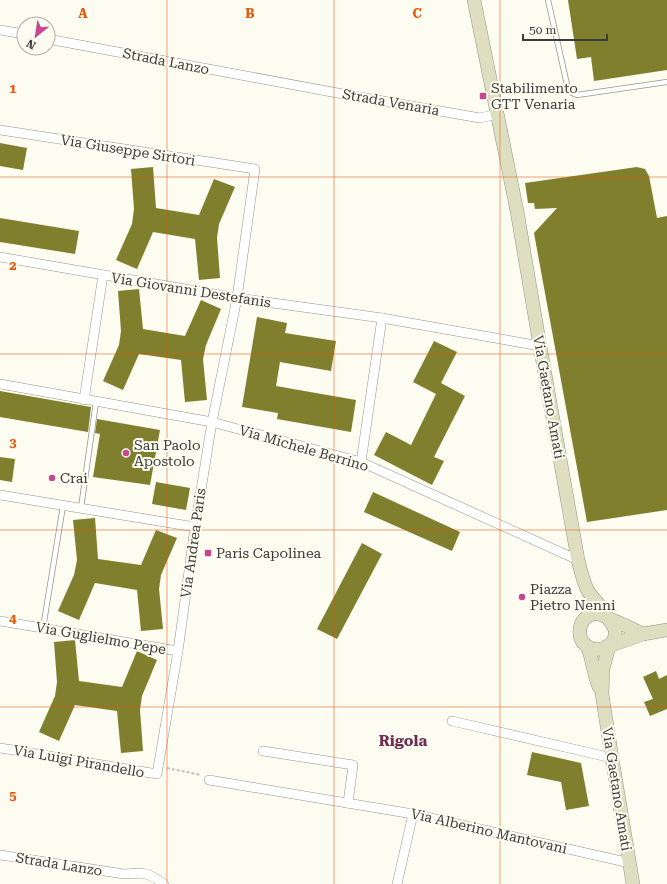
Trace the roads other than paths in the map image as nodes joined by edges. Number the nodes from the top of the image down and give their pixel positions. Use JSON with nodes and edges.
{"nodes":[{"id":1,"x":474,"y":0,"type":"edge"},
{"id":2,"x":548,"y":0,"type":"edge"},
{"id":3,"x":0,"y":30,"type":"edge"},
{"id":4,"x":16,"y":33,"type":"edge"},
{"id":5,"x":56,"y":40,"type":"edge"},
{"id":6,"x":667,"y":82,"type":"edge"},
{"id":7,"x":284,"y":83,"type":"joint"},
{"id":8,"x":497,"y":114,"type":"junction"},
{"id":9,"x":0,"y":130,"type":"edge"},
{"id":10,"x":255,"y":169,"type":"joint"},
{"id":11,"x":0,"y":257,"type":"edge"},
{"id":12,"x":103,"y":275,"type":"junction"},
{"id":13,"x":237,"y":298,"type":"junction"},
{"id":14,"x":382,"y":318,"type":"junction"},
{"id":15,"x":540,"y":346,"type":"junction"},
{"id":16,"x":0,"y":384,"type":"edge"},
{"id":17,"x":84,"y":400,"type":"junction"},
{"id":18,"x":96,"y":402,"type":"junction"},
{"id":19,"x":212,"y":422,"type":"junction"},
{"id":20,"x":361,"y":462,"type":"junction"},
{"id":21,"x":0,"y":495,"type":"edge"},
{"id":22,"x":63,"y":506,"type":"junction"},
{"id":23,"x":81,"y":508,"type":"junction"},
{"id":24,"x":195,"y":527,"type":"junction"},
{"id":25,"x":578,"y":560,"type":"junction"},
{"id":26,"x":587,"y":590,"type":"junction"},
{"id":27,"x":607,"y":617,"type":"junction"},
{"id":28,"x":586,"y":618,"type":"junction"},
{"id":29,"x":0,"y":621,"type":"edge"},
{"id":30,"x":43,"y":628,"type":"junction"},
{"id":31,"x":667,"y":630,"type":"edge"},
{"id":32,"x":643,"y":634,"type":"junction"},
{"id":33,"x":586,"y":646,"type":"junction"},
{"id":34,"x":609,"y":646,"type":"junction"},
{"id":35,"x":178,"y":651,"type":"junction"},
{"id":36,"x":602,"y":694,"type":"junction"},
{"id":37,"x":452,"y":722,"type":"dead end"},
{"id":38,"x":0,"y":748,"type":"edge"},
{"id":39,"x":263,"y":751,"type":"dead end"},
{"id":40,"x":612,"y":758,"type":"junction"},
{"id":41,"x":158,"y":771,"type":"joint"},
{"id":42,"x":209,"y":780,"type":"road end"},
{"id":43,"x":348,"y":803,"type":"junction"},
{"id":44,"x":413,"y":814,"type":"junction"},
{"id":45,"x":0,"y":855,"type":"edge"},
{"id":46,"x":630,"y":863,"type":"junction"},
{"id":47,"x":164,"y":884,"type":"edge"},
{"id":48,"x":397,"y":884,"type":"edge"},
{"id":49,"x":633,"y":884,"type":"edge"}],
"edges":[{"from":1,"to":8,"type":"street"},
{"from":2,"to":6,"type":"lane"},
{"from":3,"to":4,"type":"street"},
{"from":5,"to":7,"type":"street","name":"Strada Lanzo"},
{"from":7,"to":8,"type":"street","name":"Strada Venaria"},
{"from":8,"to":15,"type":"street","name":"Via Gaetano Amati"},
{"from":9,"to":10,"type":"street","name":"Via Giuseppe Sirtori"},
{"from":10,"to":13,"type":"street","name":"Via Andrea Paris"},
{"from":11,"to":12,"type":"street","name":"Via Giovanni Destefanis"},
{"from":12,"to":13,"type":"street","name":"Via Giovanni Destefanis"},
{"from":12,"to":17,"type":"street"},
{"from":13,"to":14,"type":"street","name":"Via Giovanni Destefanis"},
{"from":13,"to":19,"type":"street","name":"Via Andrea Paris"},
{"from":14,"to":15,"type":"street","name":"Via Giovanni Destefanis"},
{"from":14,"to":20,"type":"street"},
{"from":15,"to":25,"type":"street","name":"Via Gaetano Amati"},
{"from":16,"to":17,"type":"street","name":"Via Michele Berrino"},
{"from":17,"to":18,"type":"street","name":"Via Michele Berrino"},
{"from":18,"to":19,"type":"street","name":"Via Michele Berrino"},
{"from":18,"to":23,"type":"lane"},
{"from":19,"to":20,"type":"street","name":"Via Michele Berrino"},
{"from":19,"to":24,"type":"street","name":"Via Andrea Paris"},
{"from":20,"to":25,"type":"street","name":"Via Michele Berrino"},
{"from":21,"to":22,"type":"street"},
{"from":22,"to":23,"type":"street"},
{"from":22,"to":30,"type":"lane"},
{"from":23,"to":24,"type":"street"},
{"from":24,"to":35,"type":"street","name":"Via Andrea Paris"},
{"from":25,"to":26,"type":"street","name":"Via Gaetano Amati"},
{"from":26,"to":27,"type":"street","name":"Via Gaetano Amati"},
{"from":26,"to":28,"type":"street","name":"Via Gaetano Amati"},
{"from":27,"to":28,"type":"street"},
{"from":27,"to":32,"type":"street"},
{"from":27,"to":34,"type":"street"},
{"from":28,"to":33,"type":"street"},
{"from":29,"to":30,"type":"street","name":"Via Guglielmo Pepe"},
{"from":30,"to":35,"type":"street","name":"Via Guglielmo Pepe"},
{"from":31,"to":32,"type":"street"},
{"from":32,"to":34,"type":"street"},
{"from":33,"to":34,"type":"street"},
{"from":33,"to":36,"type":"street","name":"Via Gaetano Amati"},
{"from":34,"to":36,"type":"street","name":"Via Gaetano Amati"},
{"from":35,"to":41,"type":"street","name":"Via Andrea Paris"},
{"from":36,"to":40,"type":"street","name":"Via Gaetano Amati"},
{"from":37,"to":40,"type":"street"},
{"from":38,"to":41,"type":"street","name":"Via Luigi Pirandello"},
{"from":39,"to":43,"type":"street"},
{"from":40,"to":46,"type":"street","name":"Via Gaetano Amati"},
{"from":42,"to":43,"type":"street","name":"Via Alberino Mantovani"},
{"from":43,"to":44,"type":"street","name":"Via Alberino Mantovani"},
{"from":44,"to":46,"type":"street","name":"Via Alberino Mantovani"},
{"from":44,"to":48,"type":"street"},
{"from":45,"to":47,"type":"street","name":"Strada Lanzo"},
{"from":46,"to":49,"type":"street","name":"Via Gaetano Amati"}]}
